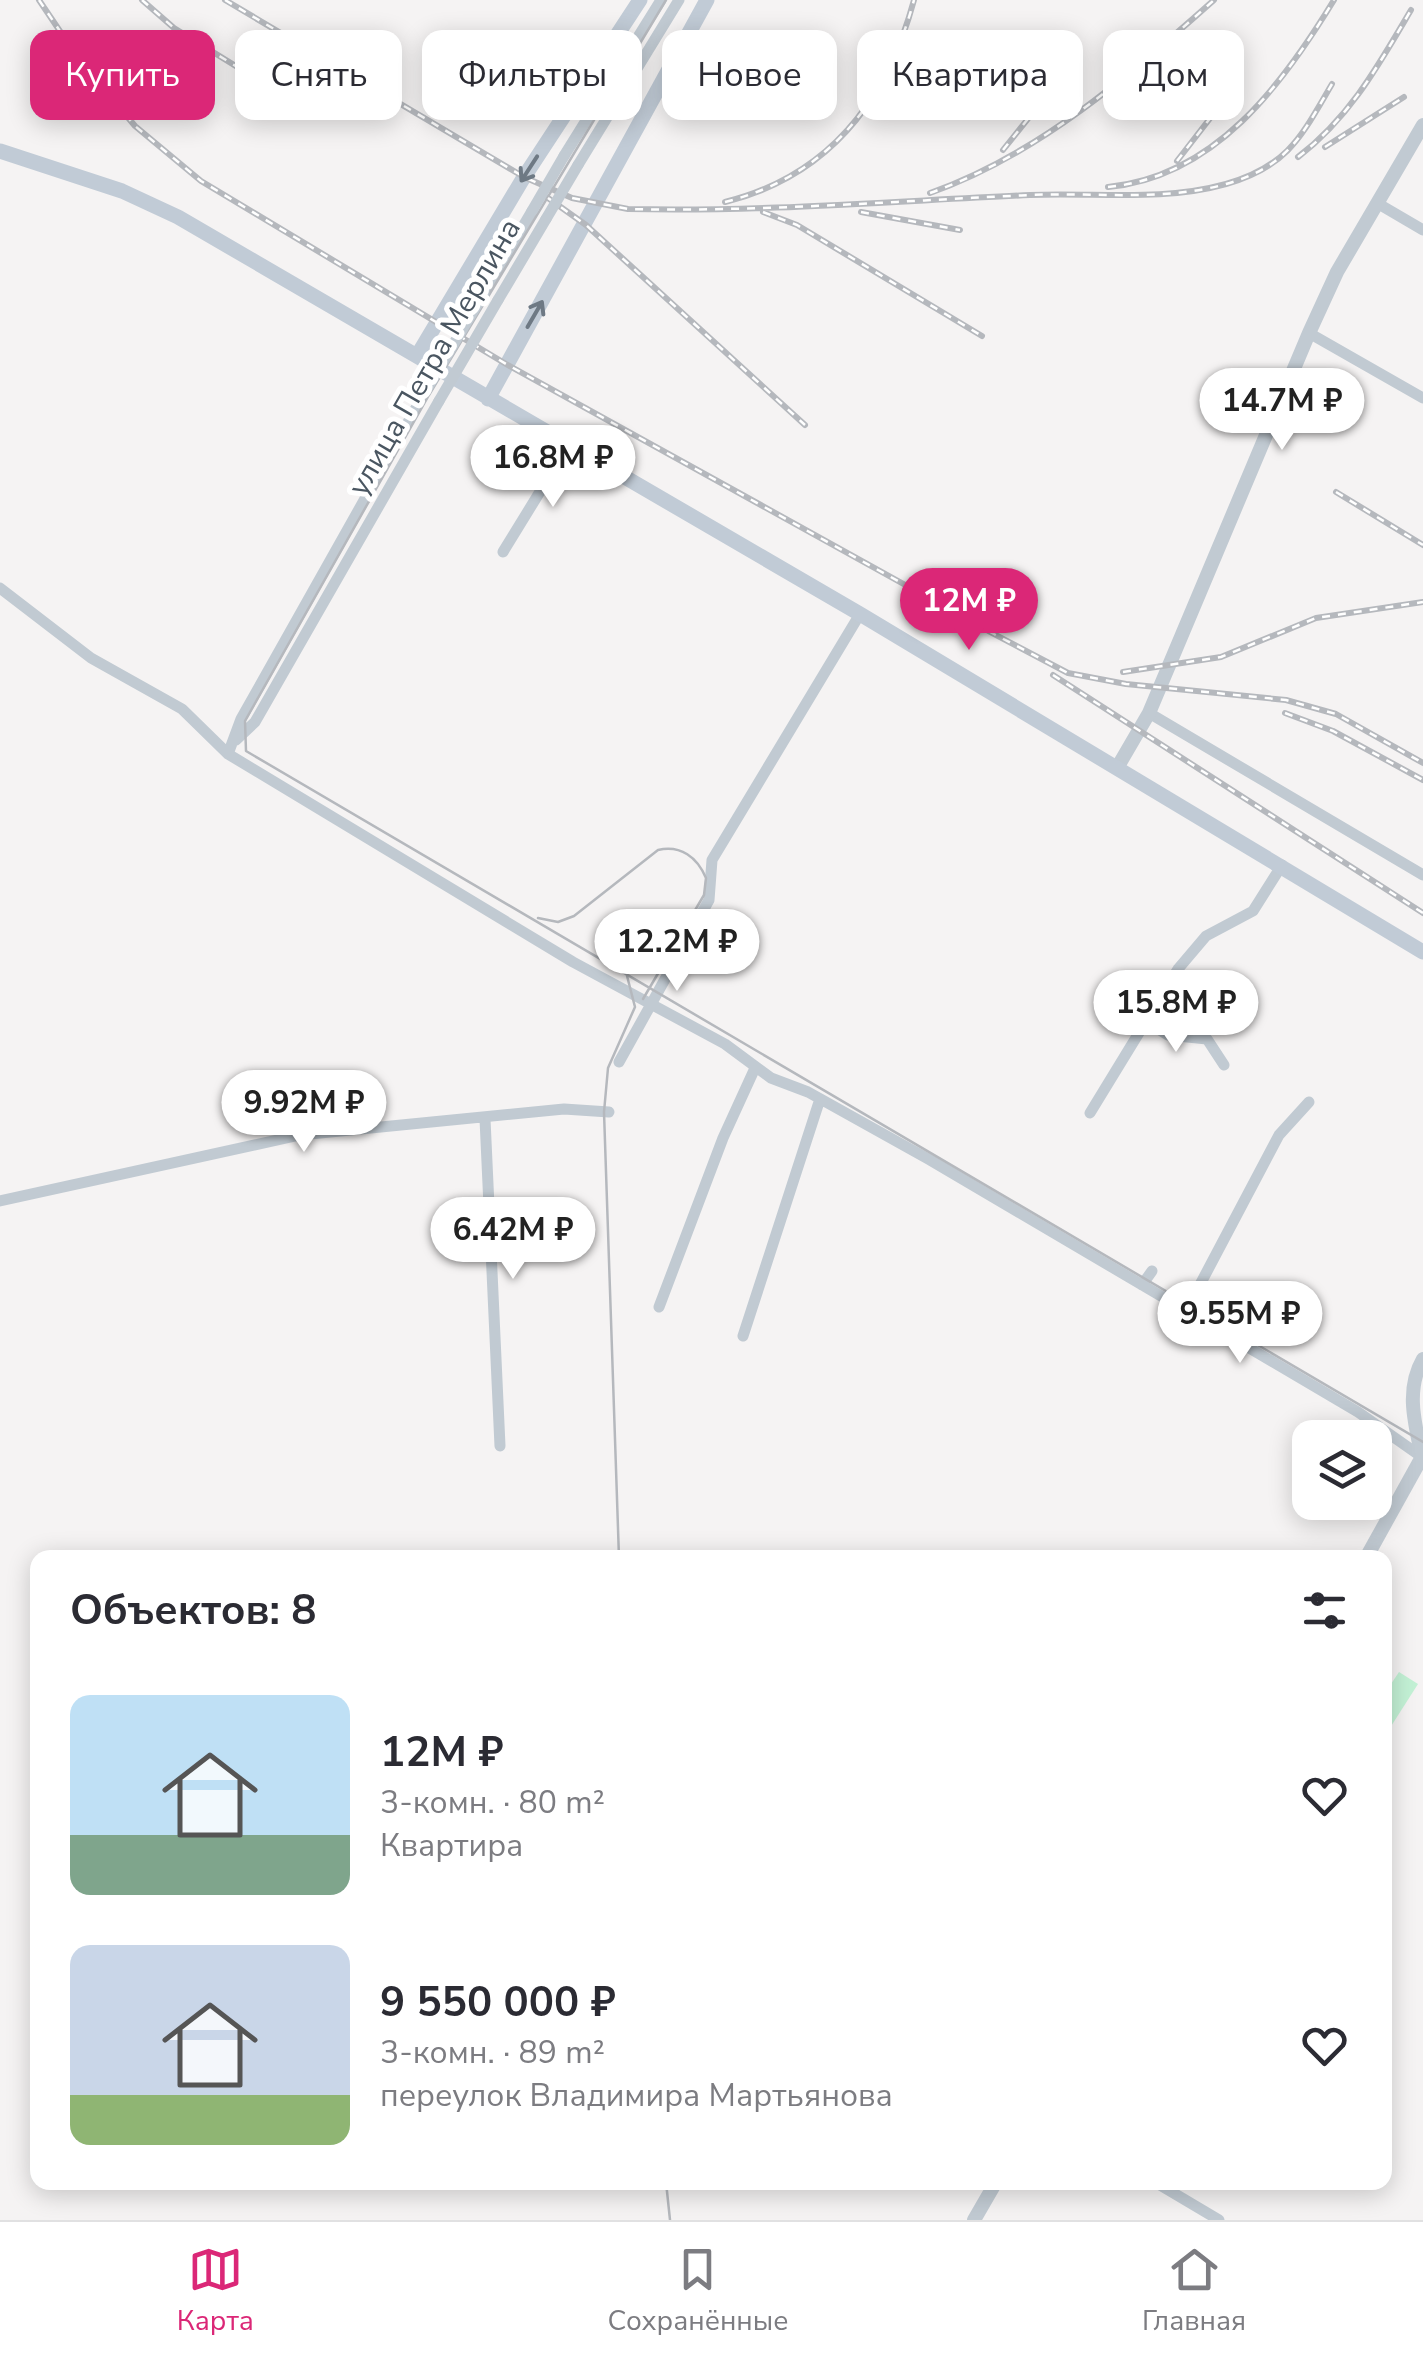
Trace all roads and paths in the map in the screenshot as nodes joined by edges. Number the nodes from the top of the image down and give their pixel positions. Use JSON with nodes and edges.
{"nodes":[{"id":1,"x":640,"y":0,"type":"edge"},
{"id":2,"x":661,"y":0,"type":"edge"},
{"id":3,"x":679,"y":0,"type":"edge"},
{"id":4,"x":707,"y":0,"type":"edge"},
{"id":5,"x":1423,"y":125,"type":"edge"},
{"id":6,"x":0,"y":151,"type":"edge"},
{"id":7,"x":1377,"y":203,"type":"junction"},
{"id":8,"x":1423,"y":230,"type":"edge"},
{"id":9,"x":1308,"y":332,"type":"junction"},
{"id":10,"x":417,"y":356,"type":"junction"},
{"id":11,"x":1423,"y":398,"type":"edge"},
{"id":12,"x":488,"y":400,"type":"junction"},
{"id":13,"x":568,"y":446,"type":"junction"},
{"id":14,"x":503,"y":552,"type":"dead end"},
{"id":15,"x":0,"y":588,"type":"edge"},
{"id":16,"x":860,"y":614,"type":"junction"},
{"id":17,"x":1148,"y":713,"type":"junction"},
{"id":18,"x":236,"y":740,"type":"junction"},
{"id":19,"x":228,"y":754,"type":"junction"},
{"id":20,"x":1117,"y":768,"type":"junction"},
{"id":21,"x":1282,"y":866,"type":"junction"},
{"id":22,"x":1423,"y":875,"type":"edge"},
{"id":23,"x":1423,"y":952,"type":"edge"},
{"id":24,"x":650,"y":1001,"type":"junction"},
{"id":25,"x":1147,"y":1022,"type":"junction"},
{"id":26,"x":619,"y":1062,"type":"dead end"},
{"id":27,"x":1224,"y":1065,"type":"dead end"},
{"id":28,"x":756,"y":1068,"type":"junction"},
{"id":29,"x":820,"y":1099,"type":"junction"},
{"id":30,"x":1308,"y":1102,"type":"dead end"},
{"id":31,"x":609,"y":1112,"type":"dead end"},
{"id":32,"x":1090,"y":1113,"type":"dead end"},
{"id":33,"x":485,"y":1120,"type":"junction"},
{"id":34,"x":0,"y":1201,"type":"edge"},
{"id":35,"x":1152,"y":1271,"type":"dead end"},
{"id":36,"x":1142,"y":1285,"type":"junction"},
{"id":37,"x":1194,"y":1296,"type":"dead end"},
{"id":38,"x":659,"y":1307,"type":"dead end"},
{"id":39,"x":743,"y":1336,"type":"dead end"},
{"id":40,"x":1423,"y":1359,"type":"edge"},
{"id":41,"x":1418,"y":1418,"type":"edge"},
{"id":42,"x":500,"y":1446,"type":"dead end"},
{"id":43,"x":1422,"y":1457,"type":"edge"},
{"id":44,"x":1370,"y":1550,"type":"edge"},
{"id":45,"x":991,"y":2190,"type":"edge"},
{"id":46,"x":1168,"y":2190,"type":"edge"},
{"id":47,"x":974,"y":2220,"type":"edge"},
{"id":48,"x":1219,"y":2220,"type":"edge"}],
"edges":[{"from":1,"to":10,"type":"main road","name":"улица Петра Мерлина","one_way":true},
{"from":2,"to":18,"type":"street","name":"улица Петра Мерлина","bridge":true},
{"from":3,"to":18,"type":"street","name":"улица Петра Мерлина","bridge":true},
{"from":12,"to":4,"type":"main road","one_way":true},
{"from":5,"to":7,"type":"street"},
{"from":6,"to":10,"type":"main road"},
{"from":7,"to":8,"type":"street"},
{"from":7,"to":9,"type":"street"},
{"from":9,"to":11,"type":"street"},
{"from":9,"to":17,"type":"street"},
{"from":10,"to":12,"type":"main road"},
{"from":12,"to":13,"type":"main road"},
{"from":13,"to":14,"type":"street"},
{"from":13,"to":16,"type":"main road"},
{"from":15,"to":19,"type":"street"},
{"from":16,"to":20,"type":"main road"},
{"from":16,"to":24,"type":"street"},
{"from":17,"to":20,"type":"street"},
{"from":17,"to":22,"type":"street"},
{"from":18,"to":19,"type":"street","name":"улица Петра Мерлина"},
{"from":19,"to":24,"type":"street"},
{"from":20,"to":21,"type":"main road"},
{"from":21,"to":23,"type":"main road"},
{"from":21,"to":25,"type":"street"},
{"from":24,"to":26,"type":"street"},
{"from":24,"to":28,"type":"street"},
{"from":25,"to":27,"type":"street"},
{"from":25,"to":32,"type":"street"},
{"from":28,"to":29,"type":"street"},
{"from":28,"to":38,"type":"street"},
{"from":29,"to":36,"type":"street"},
{"from":29,"to":39,"type":"street"},
{"from":30,"to":37,"type":"street"},
{"from":31,"to":33,"type":"street"},
{"from":33,"to":34,"type":"street"},
{"from":33,"to":42,"type":"street"},
{"from":35,"to":36,"type":"street"},
{"from":36,"to":43,"type":"street"},
{"from":40,"to":41,"type":"street"},
{"from":41,"to":43,"type":"street"},
{"from":43,"to":44,"type":"street"},
{"from":45,"to":47,"type":"street"},
{"from":46,"to":48,"type":"street"}]}
